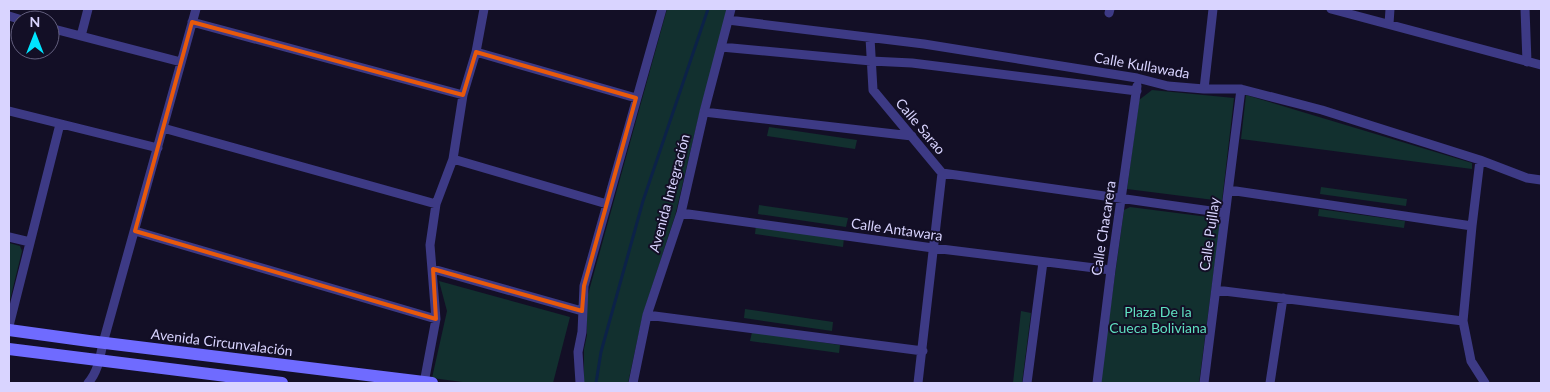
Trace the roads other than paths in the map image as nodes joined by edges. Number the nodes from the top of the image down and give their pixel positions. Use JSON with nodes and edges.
{"nodes":[{"id":1,"x":88,"y":9,"type":"edge"},
{"id":2,"x":196,"y":9,"type":"edge"},
{"id":3,"x":484,"y":9,"type":"edge"},
{"id":4,"x":662,"y":9,"type":"edge"},
{"id":5,"x":731,"y":9,"type":"edge"},
{"id":6,"x":1212,"y":9,"type":"edge"},
{"id":7,"x":1331,"y":9,"type":"edge"},
{"id":8,"x":1390,"y":9,"type":"edge"},
{"id":9,"x":1525,"y":9,"type":"edge"},
{"id":10,"x":728,"y":20,"type":"junction"},
{"id":11,"x":192,"y":22,"type":"junction"},
{"id":12,"x":1389,"y":24,"type":"junction"},
{"id":13,"x":60,"y":31,"type":"edge"},
{"id":14,"x":81,"y":36,"type":"junction"},
{"id":15,"x":870,"y":38,"type":"junction"},
{"id":16,"x":721,"y":47,"type":"junction"},
{"id":17,"x":476,"y":52,"type":"junction"},
{"id":18,"x":871,"y":61,"type":"junction"},
{"id":19,"x":181,"y":62,"type":"junction"},
{"id":20,"x":1527,"y":62,"type":"junction"},
{"id":21,"x":1541,"y":65,"type":"edge"},
{"id":22,"x":1137,"y":78,"type":"junction"},
{"id":23,"x":1204,"y":89,"type":"junction"},
{"id":24,"x":1241,"y":89,"type":"junction"},
{"id":25,"x":1137,"y":91,"type":"junction"},
{"id":26,"x":463,"y":94,"type":"junction"},
{"id":27,"x":636,"y":98,"type":"junction"},
{"id":28,"x":9,"y":111,"type":"edge"},
{"id":29,"x":704,"y":112,"type":"junction"},
{"id":30,"x":60,"y":124,"type":"junction"},
{"id":31,"x":163,"y":128,"type":"junction"},
{"id":32,"x":912,"y":136,"type":"junction"},
{"id":33,"x":158,"y":148,"type":"junction"},
{"id":34,"x":453,"y":159,"type":"junction"},
{"id":35,"x":1480,"y":160,"type":"junction"},
{"id":36,"x":942,"y":173,"type":"junction"},
{"id":37,"x":1541,"y":180,"type":"edge"},
{"id":38,"x":1229,"y":190,"type":"junction"},
{"id":39,"x":1122,"y":198,"type":"junction"},
{"id":40,"x":436,"y":204,"type":"junction"},
{"id":41,"x":607,"y":204,"type":"junction"},
{"id":42,"x":681,"y":213,"type":"junction"},
{"id":43,"x":1225,"y":213,"type":"junction"},
{"id":44,"x":1472,"y":226,"type":"junction"},
{"id":45,"x":135,"y":231,"type":"junction"},
{"id":46,"x":9,"y":237,"type":"edge"},
{"id":47,"x":30,"y":242,"type":"junction"},
{"id":48,"x":933,"y":248,"type":"junction"},
{"id":49,"x":1043,"y":262,"type":"junction"},
{"id":50,"x":433,"y":269,"type":"junction"},
{"id":51,"x":1111,"y":270,"type":"junction"},
{"id":52,"x":1216,"y":290,"type":"junction"},
{"id":53,"x":1283,"y":298,"type":"junction"},
{"id":54,"x":582,"y":311,"type":"junction"},
{"id":55,"x":647,"y":315,"type":"junction"},
{"id":56,"x":436,"y":319,"type":"junction"},
{"id":57,"x":1463,"y":321,"type":"junction"},
{"id":58,"x":9,"y":328,"type":"edge"},
{"id":59,"x":103,"y":343,"type":"junction"},
{"id":60,"x":9,"y":349,"type":"edge"},
{"id":61,"x":923,"y":351,"type":"junction"},
{"id":62,"x":100,"y":361,"type":"junction"},
{"id":63,"x":92,"y":381,"type":"edge"},
{"id":64,"x":282,"y":383,"type":"edge"},
{"id":65,"x":426,"y":383,"type":"edge"},
{"id":66,"x":580,"y":383,"type":"edge"},
{"id":67,"x":633,"y":383,"type":"edge"},
{"id":68,"x":918,"y":383,"type":"edge"},
{"id":69,"x":1027,"y":383,"type":"edge"},
{"id":70,"x":1097,"y":383,"type":"edge"},
{"id":71,"x":1204,"y":383,"type":"edge"},
{"id":72,"x":1270,"y":383,"type":"edge"},
{"id":73,"x":1485,"y":383,"type":"edge"}],
"edges":[{"from":1,"to":14,"type":"street"},
{"from":2,"to":11,"type":"street"},
{"from":3,"to":17,"type":"street"},
{"from":4,"to":27,"type":"street"},
{"from":5,"to":10,"type":"street","name":"Avenida Integración"},
{"from":6,"to":23,"type":"street"},
{"from":7,"to":12,"type":"street"},
{"from":8,"to":12,"type":"street"},
{"from":9,"to":20,"type":"street"},
{"from":10,"to":15,"type":"street","name":"Calle Kullawada"},
{"from":10,"to":16,"type":"street","name":"Avenida Integración"},
{"from":11,"to":19,"type":"street"},
{"from":11,"to":26,"type":"street"},
{"from":12,"to":20,"type":"street"},
{"from":13,"to":14,"type":"street"},
{"from":14,"to":19,"type":"street"},
{"from":15,"to":18,"type":"street","name":"Calle Sarao"},
{"from":15,"to":22,"type":"street","name":"Calle Kullawada"},
{"from":16,"to":18,"type":"street"},
{"from":16,"to":29,"type":"street","name":"Avenida Integración"},
{"from":17,"to":26,"type":"street"},
{"from":17,"to":27,"type":"street"},
{"from":18,"to":25,"type":"street"},
{"from":18,"to":32,"type":"street","name":"Calle Sarao"},
{"from":19,"to":31,"type":"street"},
{"from":20,"to":21,"type":"street"},
{"from":22,"to":23,"type":"street","name":"Calle Kullawada"},
{"from":22,"to":25,"type":"street","name":"Calle Chacarera"},
{"from":23,"to":24,"type":"street","name":"Calle Kullawada"},
{"from":24,"to":35,"type":"street","name":"Calle Kullawada"},
{"from":24,"to":38,"type":"street","name":"Calle Pujllay"},
{"from":25,"to":39,"type":"street","name":"Calle Chacarera"},
{"from":26,"to":34,"type":"street"},
{"from":27,"to":41,"type":"street"},
{"from":28,"to":30,"type":"street"},
{"from":29,"to":32,"type":"street"},
{"from":29,"to":42,"type":"street","name":"Avenida Integración"},
{"from":30,"to":33,"type":"street"},
{"from":30,"to":47,"type":"street"},
{"from":31,"to":33,"type":"street"},
{"from":31,"to":40,"type":"street"},
{"from":32,"to":36,"type":"street","name":"Calle Sarao"},
{"from":33,"to":45,"type":"street"},
{"from":34,"to":40,"type":"street"},
{"from":34,"to":41,"type":"street"},
{"from":35,"to":37,"type":"street","name":"Calle Kullawada"},
{"from":35,"to":44,"type":"street"},
{"from":36,"to":39,"type":"street"},
{"from":36,"to":48,"type":"street","name":"Calle Sarao"},
{"from":38,"to":43,"type":"street","name":"Calle Pujllay"},
{"from":38,"to":44,"type":"street"},
{"from":39,"to":43,"type":"street"},
{"from":39,"to":51,"type":"street","name":"Calle Chacarera"},
{"from":40,"to":50,"type":"street"},
{"from":41,"to":54,"type":"street"},
{"from":42,"to":48,"type":"street","name":"Calle Antawara"},
{"from":42,"to":55,"type":"street","name":"Avenida Integración"},
{"from":43,"to":52,"type":"street","name":"Calle Pujllay"},
{"from":44,"to":57,"type":"street"},
{"from":45,"to":56,"type":"street"},
{"from":45,"to":59,"type":"street"},
{"from":46,"to":47,"type":"street"},
{"from":47,"to":58,"type":"street"},
{"from":48,"to":49,"type":"street","name":"Calle Antawara"},
{"from":48,"to":61,"type":"street","name":"Calle Sarao"},
{"from":49,"to":51,"type":"street","name":"Calle Antawara"},
{"from":49,"to":69,"type":"street"},
{"from":50,"to":54,"type":"street"},
{"from":50,"to":56,"type":"street"},
{"from":51,"to":70,"type":"street","name":"Calle Chacarera"},
{"from":52,"to":53,"type":"street"},
{"from":52,"to":71,"type":"street","name":"Calle Pujllay"},
{"from":53,"to":57,"type":"street"},
{"from":53,"to":72,"type":"street"},
{"from":54,"to":66,"type":"street"},
{"from":55,"to":61,"type":"street"},
{"from":55,"to":67,"type":"street","name":"Avenida Integración"},
{"from":56,"to":65,"type":"street"},
{"from":57,"to":73,"type":"street"},
{"from":58,"to":59,"type":"main road","name":"Avenida Circunvalación"},
{"from":59,"to":62,"type":"street"},
{"from":59,"to":65,"type":"main road","name":"Avenida Circunvalación"},
{"from":60,"to":62,"type":"main road"},
{"from":61,"to":68,"type":"street","name":"Calle Sarao"},
{"from":62,"to":63,"type":"street"},
{"from":62,"to":64,"type":"main road"}]}
